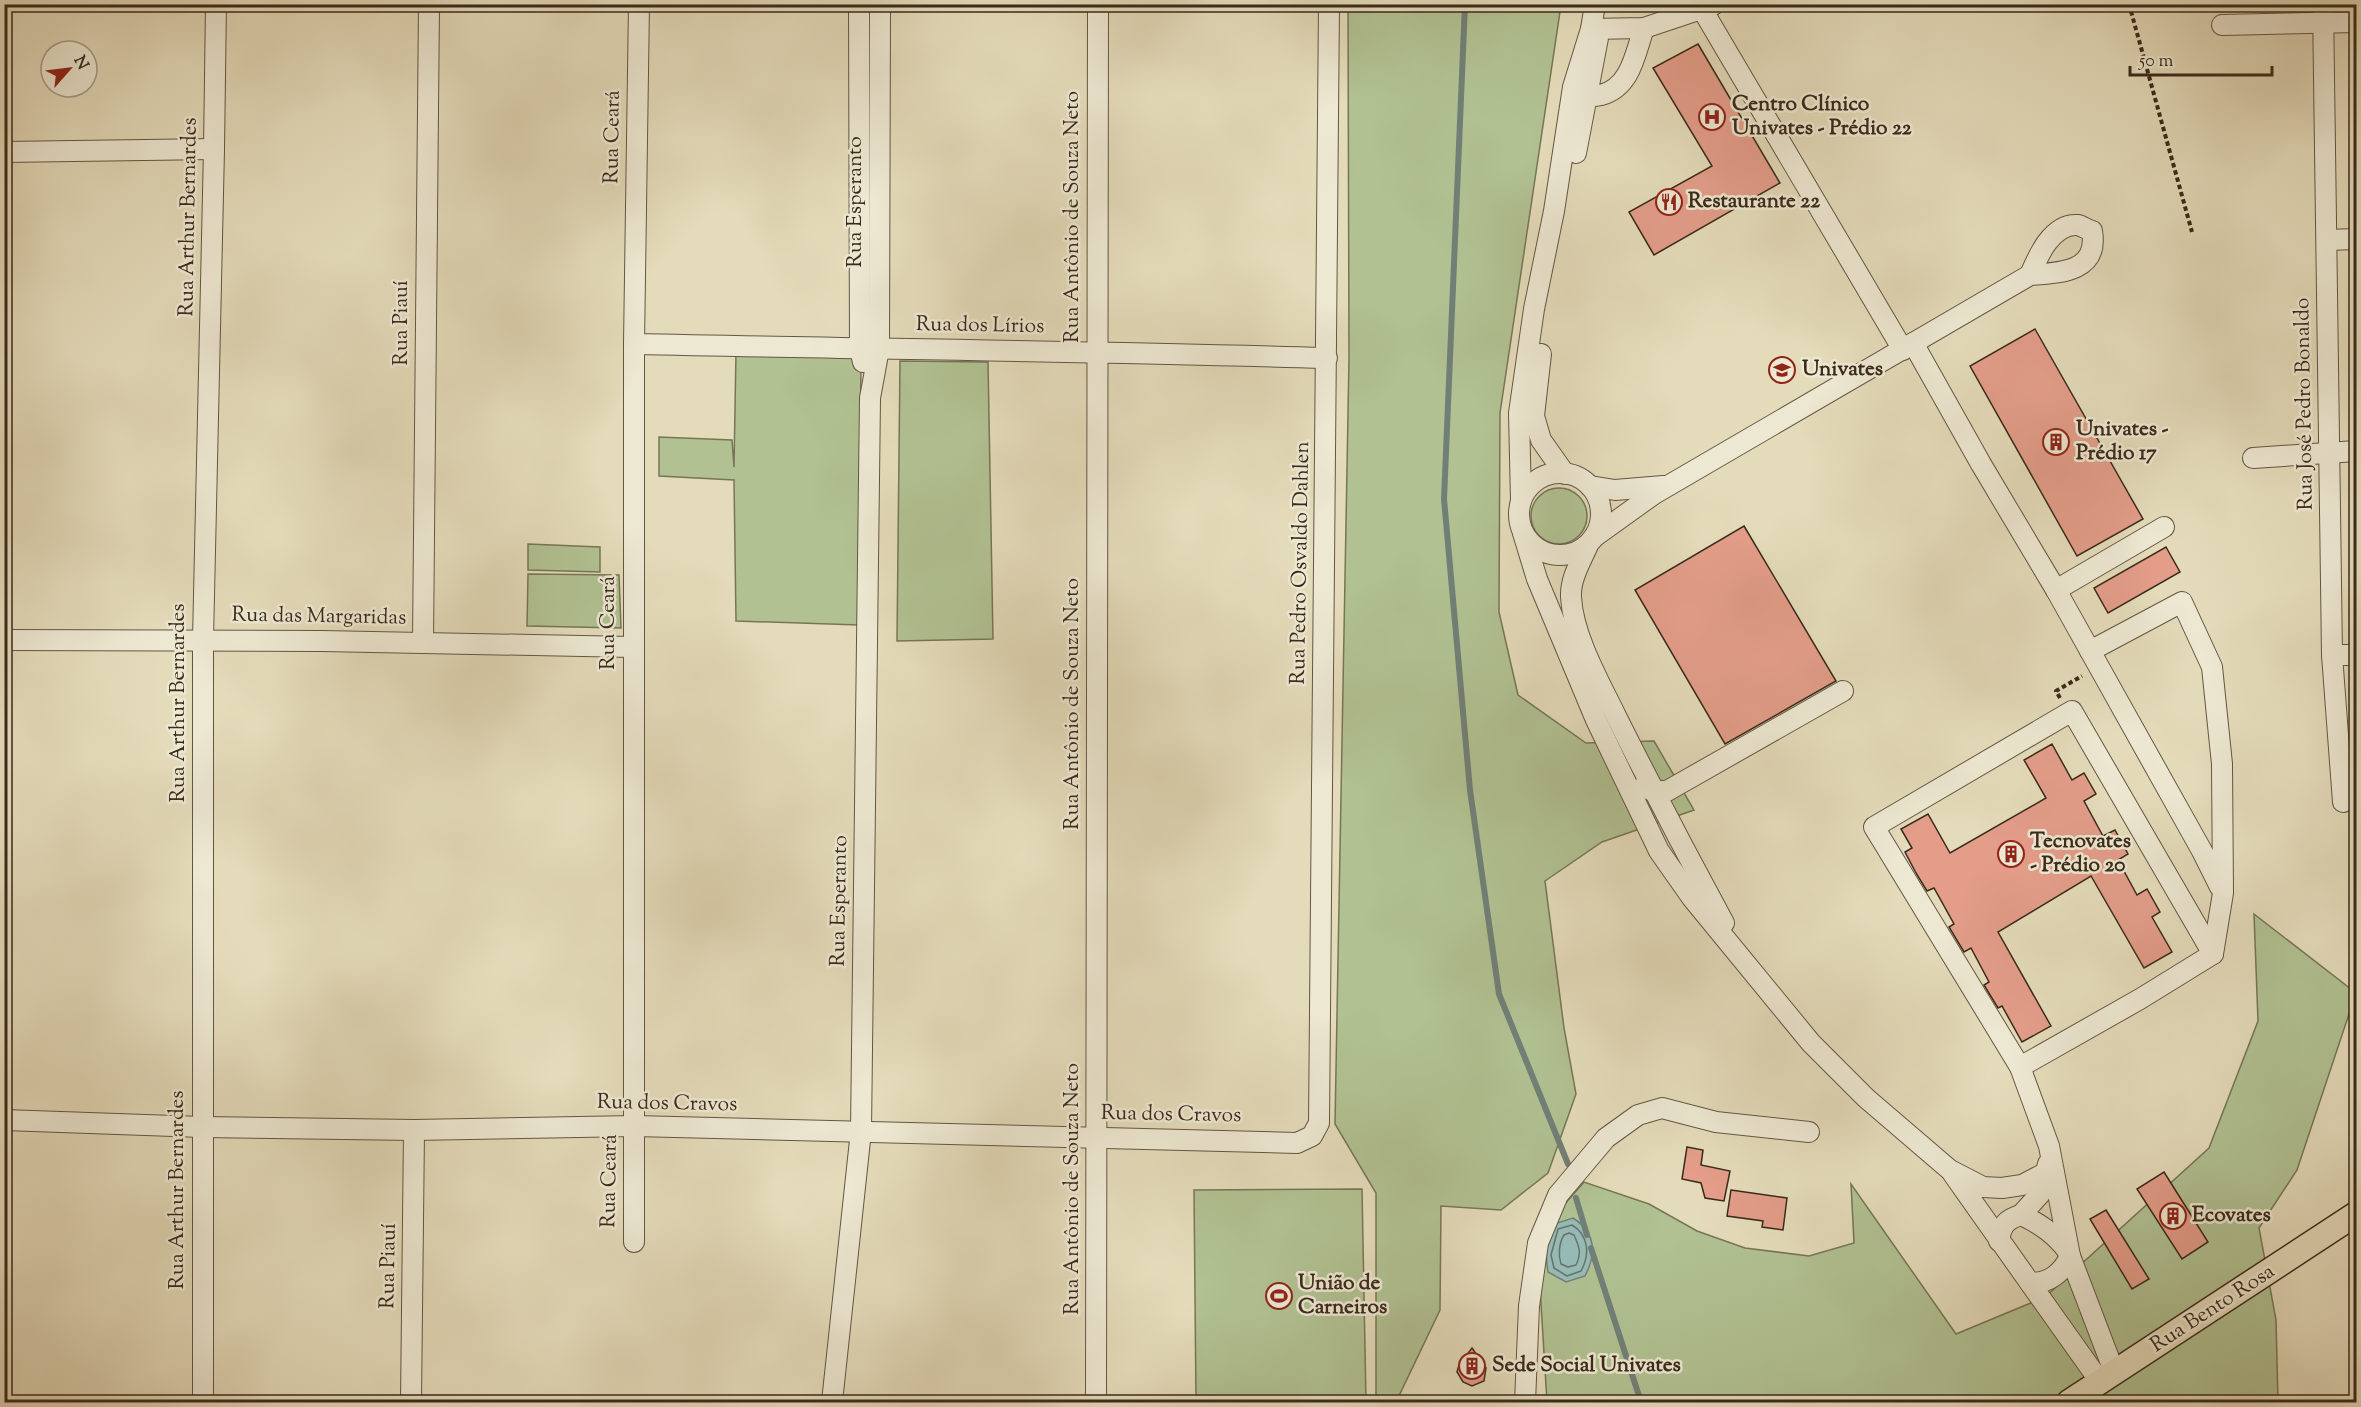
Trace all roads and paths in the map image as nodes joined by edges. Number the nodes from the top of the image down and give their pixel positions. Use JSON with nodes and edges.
{"nodes":[{"id":1,"x":216,"y":4,"type":"edge"},
{"id":2,"x":429,"y":4,"type":"edge"},
{"id":3,"x":639,"y":4,"type":"edge"},
{"id":4,"x":859,"y":4,"type":"edge"},
{"id":5,"x":880,"y":4,"type":"edge"},
{"id":6,"x":1098,"y":4,"type":"edge"},
{"id":7,"x":1329,"y":4,"type":"edge"},
{"id":8,"x":1595,"y":4,"type":"edge"},
{"id":9,"x":1605,"y":4,"type":"edge"},
{"id":10,"x":2129,"y":4,"type":"edge"},
{"id":11,"x":1708,"y":7,"type":"edge"},
{"id":12,"x":2323,"y":13,"type":"edge"},
{"id":13,"x":2356,"y":22,"type":"edge"},
{"id":14,"x":2223,"y":25,"type":"dead end"},
{"id":15,"x":1595,"y":28,"type":"junction"},
{"id":16,"x":1644,"y":28,"type":"junction"},
{"id":17,"x":1576,"y":73,"type":"junction"},
{"id":18,"x":1588,"y":94,"type":"junction"},
{"id":19,"x":861,"y":114,"type":"junction"},
{"id":20,"x":881,"y":114,"type":"junction"},
{"id":21,"x":214,"y":149,"type":"junction"},
{"id":22,"x":4,"y":152,"type":"edge"},
{"id":23,"x":2192,"y":232,"type":"dead end"},
{"id":24,"x":2356,"y":239,"type":"edge"},
{"id":25,"x":2326,"y":240,"type":"junction"},
{"id":26,"x":2030,"y":275,"type":"dead end"},
{"id":27,"x":634,"y":344,"type":"junction"},
{"id":28,"x":1908,"y":346,"type":"junction"},
{"id":29,"x":870,"y":349,"type":"junction"},
{"id":30,"x":1097,"y":351,"type":"junction"},
{"id":31,"x":1327,"y":358,"type":"junction"},
{"id":32,"x":2356,"y":451,"type":"edge"},
{"id":33,"x":2329,"y":452,"type":"junction"},
{"id":34,"x":2253,"y":458,"type":"dead end"},
{"id":35,"x":1566,"y":474,"type":"junction"},
{"id":36,"x":1669,"y":485,"type":"junction"},
{"id":37,"x":1590,"y":486,"type":"junction"},
{"id":38,"x":1521,"y":501,"type":"junction"},
{"id":39,"x":2164,"y":528,"type":"dead end"},
{"id":40,"x":1523,"y":533,"type":"junction"},
{"id":41,"x":1591,"y":541,"type":"junction"},
{"id":42,"x":2056,"y":590,"type":"junction"},
{"id":43,"x":4,"y":640,"type":"edge"},
{"id":44,"x":203,"y":640,"type":"junction"},
{"id":45,"x":423,"y":642,"type":"junction"},
{"id":46,"x":632,"y":647,"type":"junction"},
{"id":47,"x":2090,"y":651,"type":"junction"},
{"id":48,"x":2332,"y":655,"type":"junction"},
{"id":49,"x":2356,"y":655,"type":"edge"},
{"id":50,"x":2082,"y":676,"type":"dead end"},
{"id":51,"x":1843,"y":691,"type":"dead end"},
{"id":52,"x":2063,"y":704,"type":"dead end"},
{"id":53,"x":1624,"y":779,"type":"junction"},
{"id":54,"x":1653,"y":791,"type":"junction"},
{"id":55,"x":2343,"y":802,"type":"dead end"},
{"id":56,"x":2223,"y":893,"type":"junction"},
{"id":57,"x":2213,"y":954,"type":"junction"},
{"id":58,"x":1745,"y":963,"type":"junction"},
{"id":59,"x":2020,"y":1067,"type":"junction"},
{"id":60,"x":4,"y":1120,"type":"edge"},
{"id":61,"x":1319,"y":1123,"type":"joint"},
{"id":62,"x":635,"y":1126,"type":"junction"},
{"id":63,"x":202,"y":1127,"type":"junction"},
{"id":64,"x":414,"y":1130,"type":"junction"},
{"id":65,"x":861,"y":1131,"type":"junction"},
{"id":66,"x":1809,"y":1132,"type":"dead end"},
{"id":67,"x":1098,"y":1138,"type":"junction"},
{"id":68,"x":2049,"y":1146,"type":"junction"},
{"id":69,"x":1950,"y":1170,"type":"junction"},
{"id":70,"x":2047,"y":1172,"type":"junction"},
{"id":71,"x":2356,"y":1214,"type":"edge"},
{"id":72,"x":2021,"y":1215,"type":"junction"},
{"id":73,"x":1999,"y":1240,"type":"junction"},
{"id":74,"x":634,"y":1242,"type":"dead end"},
{"id":75,"x":2070,"y":1256,"type":"junction"},
{"id":76,"x":2030,"y":1283,"type":"junction"},
{"id":77,"x":2108,"y":1378,"type":"junction"},
{"id":78,"x":203,"y":1402,"type":"edge"},
{"id":79,"x":411,"y":1402,"type":"edge"},
{"id":80,"x":832,"y":1402,"type":"edge"},
{"id":81,"x":1096,"y":1402,"type":"edge"},
{"id":82,"x":1526,"y":1402,"type":"edge"},
{"id":83,"x":2069,"y":1402,"type":"edge"}],
"edges":[{"from":1,"to":21,"type":"street","name":"Rua Arthur Bernardes"},
{"from":2,"to":45,"type":"street","name":"Rua Piauí"},
{"from":3,"to":27,"type":"street","name":"Rua Ceará"},
{"from":4,"to":19,"type":"street","name":"Rua Esperanto"},
{"from":5,"to":20,"type":"street","name":"Rua Esperanto"},
{"from":6,"to":30,"type":"street","name":"Rua Antônio de Souza Neto"},
{"from":7,"to":31,"type":"street","name":"Rua Pedro Osvaldo Dahlen"},
{"from":8,"to":15,"type":"street"},
{"from":9,"to":15,"type":"street"},
{"from":10,"to":23,"type":"path"},
{"from":11,"to":16,"type":"street"},
{"from":11,"to":28,"type":"street"},
{"from":12,"to":13,"type":"street"},
{"from":12,"to":14,"type":"street"},
{"from":12,"to":25,"type":"street","name":"Rua José Pedro Bonaldo"},
{"from":15,"to":16,"type":"street"},
{"from":15,"to":17,"type":"street"},
{"from":15,"to":18,"type":"street"},
{"from":16,"to":18,"type":"street"},
{"from":17,"to":18,"type":"street"},
{"from":17,"to":38,"type":"street"},
{"from":18,"to":35,"type":"street"},
{"from":19,"to":20,"type":"street"},
{"from":19,"to":29,"type":"street","name":"Rua Esperanto"},
{"from":20,"to":29,"type":"street","name":"Rua Esperanto"},
{"from":21,"to":22,"type":"street"},
{"from":21,"to":44,"type":"street","name":"Rua Arthur Bernardes"},
{"from":24,"to":25,"type":"street"},
{"from":25,"to":33,"type":"street","name":"Rua José Pedro Bonaldo"},
{"from":26,"to":28,"type":"street"},
{"from":27,"to":29,"type":"street","name":"Rua dos Lírios"},
{"from":27,"to":46,"type":"street","name":"Rua Ceará"},
{"from":28,"to":36,"type":"street"},
{"from":28,"to":42,"type":"street"},
{"from":29,"to":30,"type":"street","name":"Rua dos Lírios"},
{"from":29,"to":65,"type":"street","name":"Rua Esperanto"},
{"from":30,"to":31,"type":"street","name":"Rua dos Lírios"},
{"from":30,"to":67,"type":"street","name":"Rua Antônio de Souza Neto"},
{"from":31,"to":61,"type":"street","name":"Rua Pedro Osvaldo Dahlen"},
{"from":32,"to":33,"type":"street"},
{"from":33,"to":34,"type":"street"},
{"from":33,"to":48,"type":"street","name":"Rua José Pedro Bonaldo"},
{"from":35,"to":37,"type":"street"},
{"from":35,"to":38,"type":"street"},
{"from":36,"to":37,"type":"street"},
{"from":36,"to":41,"type":"street"},
{"from":37,"to":41,"type":"street"},
{"from":38,"to":40,"type":"street"},
{"from":39,"to":42,"type":"street"},
{"from":40,"to":41,"type":"street"},
{"from":40,"to":53,"type":"street"},
{"from":41,"to":54,"type":"street"},
{"from":42,"to":47,"type":"street"},
{"from":43,"to":44,"type":"street","name":"Rua das Margaridas"},
{"from":44,"to":45,"type":"street","name":"Rua das Margaridas"},
{"from":44,"to":63,"type":"street","name":"Rua Arthur Bernardes"},
{"from":45,"to":46,"type":"street","name":"Rua das Margaridas"},
{"from":46,"to":62,"type":"street","name":"Rua Ceará"},
{"from":47,"to":56,"type":"street"},
{"from":47,"to":56,"type":"street"},
{"from":48,"to":49,"type":"street"},
{"from":48,"to":55,"type":"street","name":"Rua José Pedro Bonaldo"},
{"from":50,"to":52,"type":"path"},
{"from":51,"to":54,"type":"street"},
{"from":53,"to":54,"type":"street"},
{"from":53,"to":58,"type":"street"},
{"from":54,"to":58,"type":"street"},
{"from":56,"to":57,"type":"street"},
{"from":57,"to":59,"type":"street"},
{"from":57,"to":59,"type":"street"},
{"from":58,"to":69,"type":"street"},
{"from":59,"to":68,"type":"street"},
{"from":60,"to":63,"type":"street","name":"Rua dos Cravos"},
{"from":61,"to":67,"type":"street","name":"Rua dos Cravos"},
{"from":62,"to":64,"type":"street","name":"Rua dos Cravos"},
{"from":62,"to":65,"type":"street","name":"Rua dos Cravos"},
{"from":62,"to":74,"type":"street","name":"Rua Ceará"},
{"from":63,"to":64,"type":"street","name":"Rua dos Cravos"},
{"from":63,"to":78,"type":"street","name":"Rua Arthur Bernardes"},
{"from":64,"to":79,"type":"street","name":"Rua Piauí"},
{"from":65,"to":67,"type":"street","name":"Rua dos Cravos"},
{"from":65,"to":80,"type":"street","name":"Rua Esperanto"},
{"from":66,"to":82,"type":"street"},
{"from":67,"to":81,"type":"street","name":"Rua Antônio de Souza Neto"},
{"from":68,"to":70,"type":"street"},
{"from":68,"to":75,"type":"street"},
{"from":69,"to":70,"type":"street"},
{"from":69,"to":73,"type":"street"},
{"from":70,"to":72,"type":"street"},
{"from":71,"to":77,"type":"main road","name":"Rua Bento Rosa"},
{"from":72,"to":73,"type":"street"},
{"from":72,"to":75,"type":"street"},
{"from":73,"to":76,"type":"street"},
{"from":75,"to":76,"type":"street"},
{"from":75,"to":77,"type":"street"},
{"from":76,"to":77,"type":"street"},
{"from":77,"to":83,"type":"main road","name":"Rua Bento Rosa"}]}
